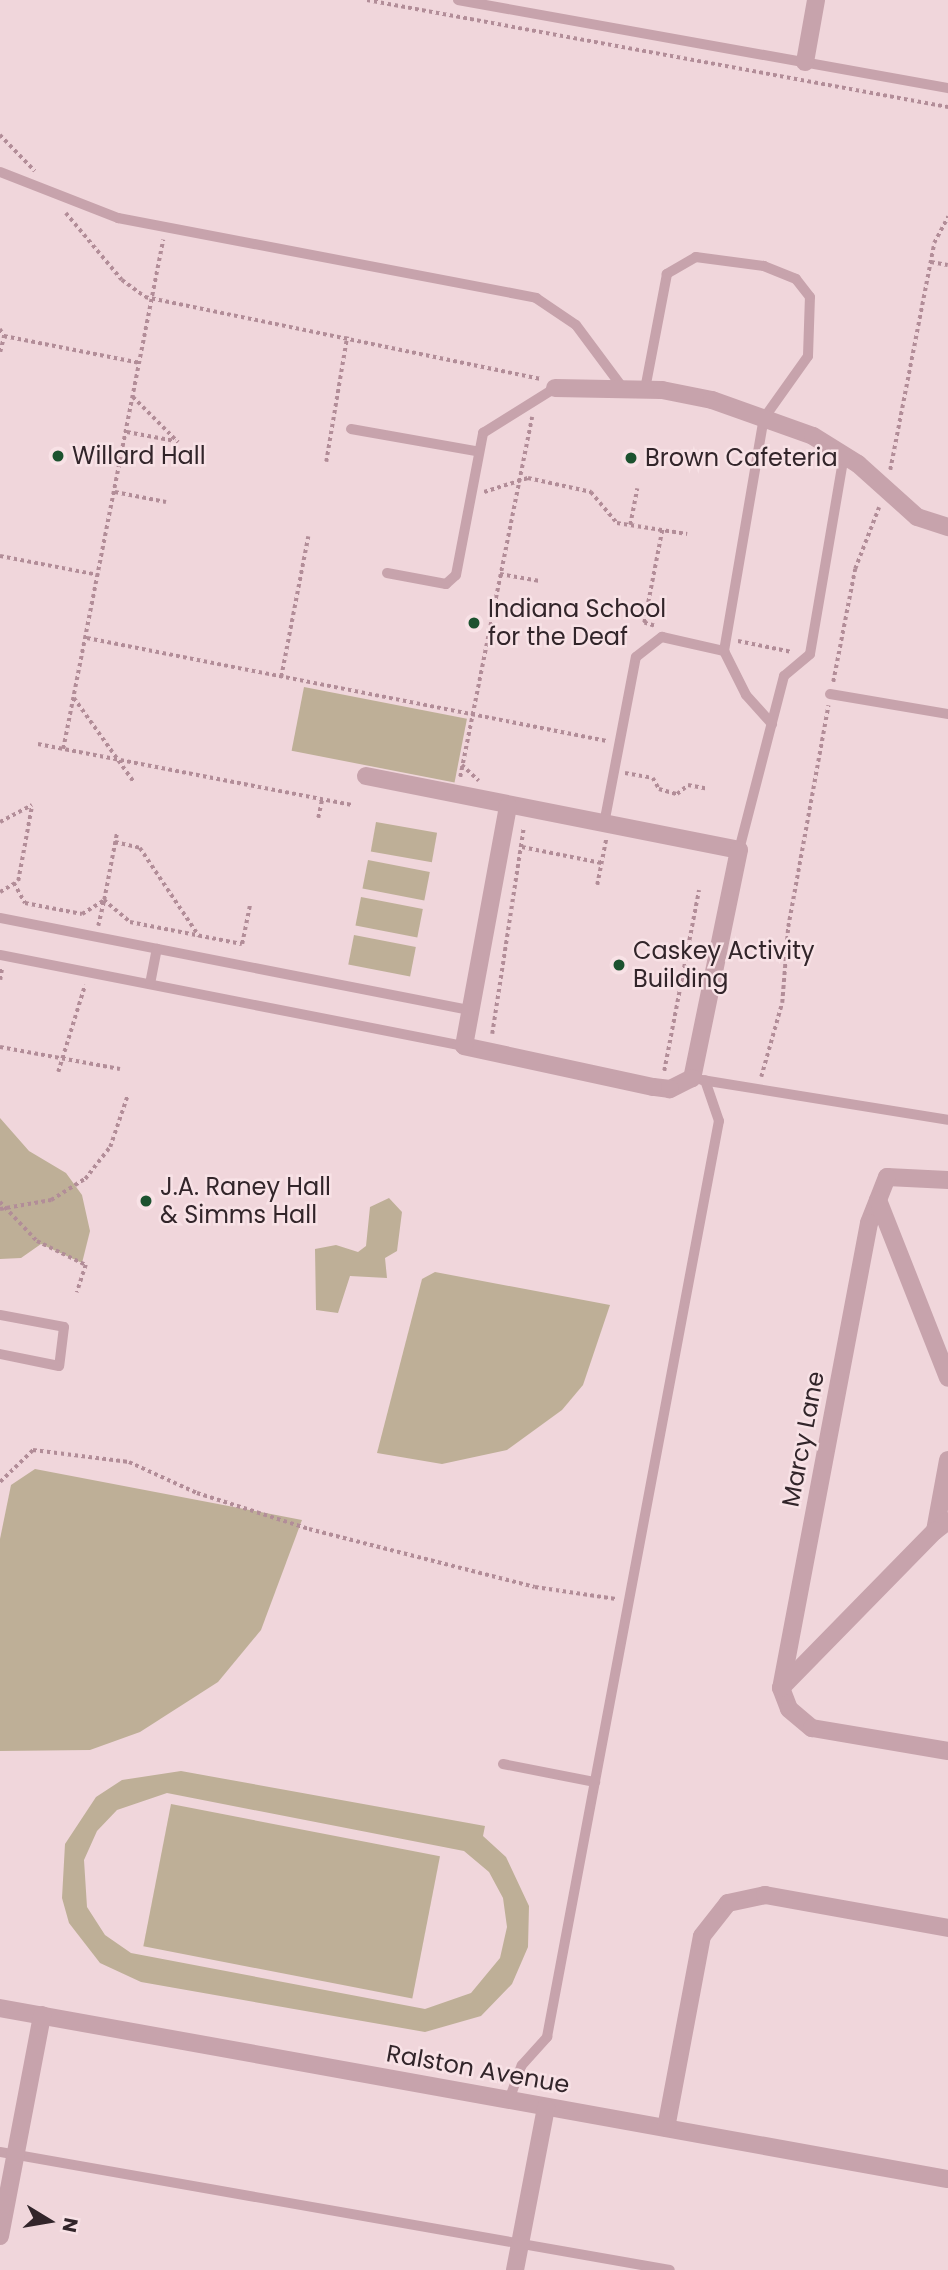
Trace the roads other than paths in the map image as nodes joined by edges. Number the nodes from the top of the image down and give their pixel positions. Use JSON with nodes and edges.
{"nodes":[{"id":1,"x":458,"y":0,"type":"edge"},
{"id":2,"x":816,"y":0,"type":"edge"},
{"id":3,"x":804,"y":62,"type":"junction"},
{"id":4,"x":948,"y":88,"type":"edge"},
{"id":5,"x":0,"y":172,"type":"edge"},
{"id":6,"x":622,"y":387,"type":"junction"},
{"id":7,"x":555,"y":388,"type":"joint"},
{"id":8,"x":645,"y":389,"type":"junction"},
{"id":9,"x":764,"y":418,"type":"junction"},
{"id":10,"x":351,"y":429,"type":"dead end"},
{"id":11,"x":476,"y":451,"type":"junction"},
{"id":12,"x":844,"y":456,"type":"junction"},
{"id":13,"x":948,"y":527,"type":"edge"},
{"id":14,"x":387,"y":573,"type":"dead end"},
{"id":15,"x":726,"y":645,"type":"junction"},
{"id":16,"x":830,"y":694,"type":"road end"},
{"id":17,"x":948,"y":714,"type":"edge"},
{"id":18,"x":772,"y":724,"type":"junction"},
{"id":19,"x":366,"y":776,"type":"dead end"},
{"id":20,"x":507,"y":807,"type":"junction"},
{"id":21,"x":606,"y":825,"type":"junction"},
{"id":22,"x":739,"y":850,"type":"junction"},
{"id":23,"x":0,"y":918,"type":"edge"},
{"id":24,"x":157,"y":948,"type":"junction"},
{"id":25,"x":0,"y":955,"type":"edge"},
{"id":26,"x":150,"y":984,"type":"junction"},
{"id":27,"x":471,"y":1010,"type":"junction"},
{"id":28,"x":464,"y":1046,"type":"junction"},
{"id":29,"x":698,"y":1079,"type":"junction"},
{"id":30,"x":948,"y":1121,"type":"edge"},
{"id":31,"x":948,"y":1180,"type":"edge"},
{"id":32,"x":878,"y":1200,"type":"junction"},
{"id":33,"x":0,"y":1314,"type":"edge"},
{"id":34,"x":0,"y":1354,"type":"edge"},
{"id":35,"x":948,"y":1378,"type":"edge"},
{"id":36,"x":948,"y":1460,"type":"edge"},
{"id":37,"x":941,"y":1526,"type":"edge"},
{"id":38,"x":781,"y":1688,"type":"junction"},
{"id":39,"x":948,"y":1751,"type":"edge"},
{"id":40,"x":503,"y":1764,"type":"dead end"},
{"id":41,"x":594,"y":1782,"type":"junction"},
{"id":42,"x":948,"y":1928,"type":"edge"},
{"id":43,"x":0,"y":2008,"type":"edge"},
{"id":44,"x":42,"y":2015,"type":"junction"},
{"id":45,"x":509,"y":2100,"type":"junction"},
{"id":46,"x":546,"y":2107,"type":"junction"},
{"id":47,"x":666,"y":2128,"type":"junction"},
{"id":48,"x":8,"y":2154,"type":"edge"},
{"id":49,"x":948,"y":2179,"type":"edge"},
{"id":50,"x":0,"y":2236,"type":"edge"},
{"id":51,"x":521,"y":2243,"type":"junction"},
{"id":52,"x":515,"y":2270,"type":"edge"},
{"id":53,"x":670,"y":2270,"type":"edge"}],
"edges":[{"from":1,"to":3,"type":"lane"},
{"from":2,"to":3,"type":"street"},
{"from":3,"to":4,"type":"lane"},
{"from":5,"to":6,"type":"lane"},
{"from":6,"to":7,"type":"street"},
{"from":6,"to":8,"type":"street"},
{"from":7,"to":11,"type":"lane"},
{"from":8,"to":9,"type":"street"},
{"from":8,"to":9,"type":"lane"},
{"from":9,"to":12,"type":"street"},
{"from":9,"to":15,"type":"lane"},
{"from":10,"to":11,"type":"lane"},
{"from":11,"to":14,"type":"lane"},
{"from":12,"to":13,"type":"street"},
{"from":12,"to":18,"type":"lane"},
{"from":15,"to":18,"type":"lane"},
{"from":15,"to":21,"type":"lane"},
{"from":16,"to":17,"type":"lane"},
{"from":18,"to":22,"type":"lane"},
{"from":19,"to":20,"type":"street"},
{"from":20,"to":21,"type":"street"},
{"from":20,"to":27,"type":"street"},
{"from":21,"to":22,"type":"street"},
{"from":22,"to":29,"type":"street"},
{"from":23,"to":24,"type":"lane"},
{"from":24,"to":26,"type":"lane"},
{"from":24,"to":27,"type":"lane"},
{"from":25,"to":26,"type":"lane"},
{"from":26,"to":28,"type":"lane"},
{"from":27,"to":28,"type":"street"},
{"from":28,"to":29,"type":"street"},
{"from":29,"to":30,"type":"lane"},
{"from":29,"to":41,"type":"lane"},
{"from":31,"to":32,"type":"street","name":"Marcy Lane"},
{"from":32,"to":35,"type":"street"},
{"from":32,"to":38,"type":"street","name":"Marcy Lane"},
{"from":33,"to":34,"type":"lane"},
{"from":36,"to":37,"type":"street"},
{"from":37,"to":38,"type":"street"},
{"from":38,"to":39,"type":"street"},
{"from":40,"to":41,"type":"lane"},
{"from":41,"to":45,"type":"lane"},
{"from":42,"to":47,"type":"street"},
{"from":43,"to":44,"type":"street","name":"Ralston Avenue"},
{"from":44,"to":45,"type":"street","name":"Ralston Avenue"},
{"from":44,"to":48,"type":"street"},
{"from":45,"to":46,"type":"street","name":"Ralston Avenue"},
{"from":46,"to":47,"type":"street","name":"Ralston Avenue"},
{"from":46,"to":51,"type":"street"},
{"from":47,"to":49,"type":"street","name":"Ralston Avenue"},
{"from":48,"to":50,"type":"street"},
{"from":48,"to":51,"type":"lane"},
{"from":51,"to":52,"type":"street"},
{"from":51,"to":53,"type":"lane"}]}
